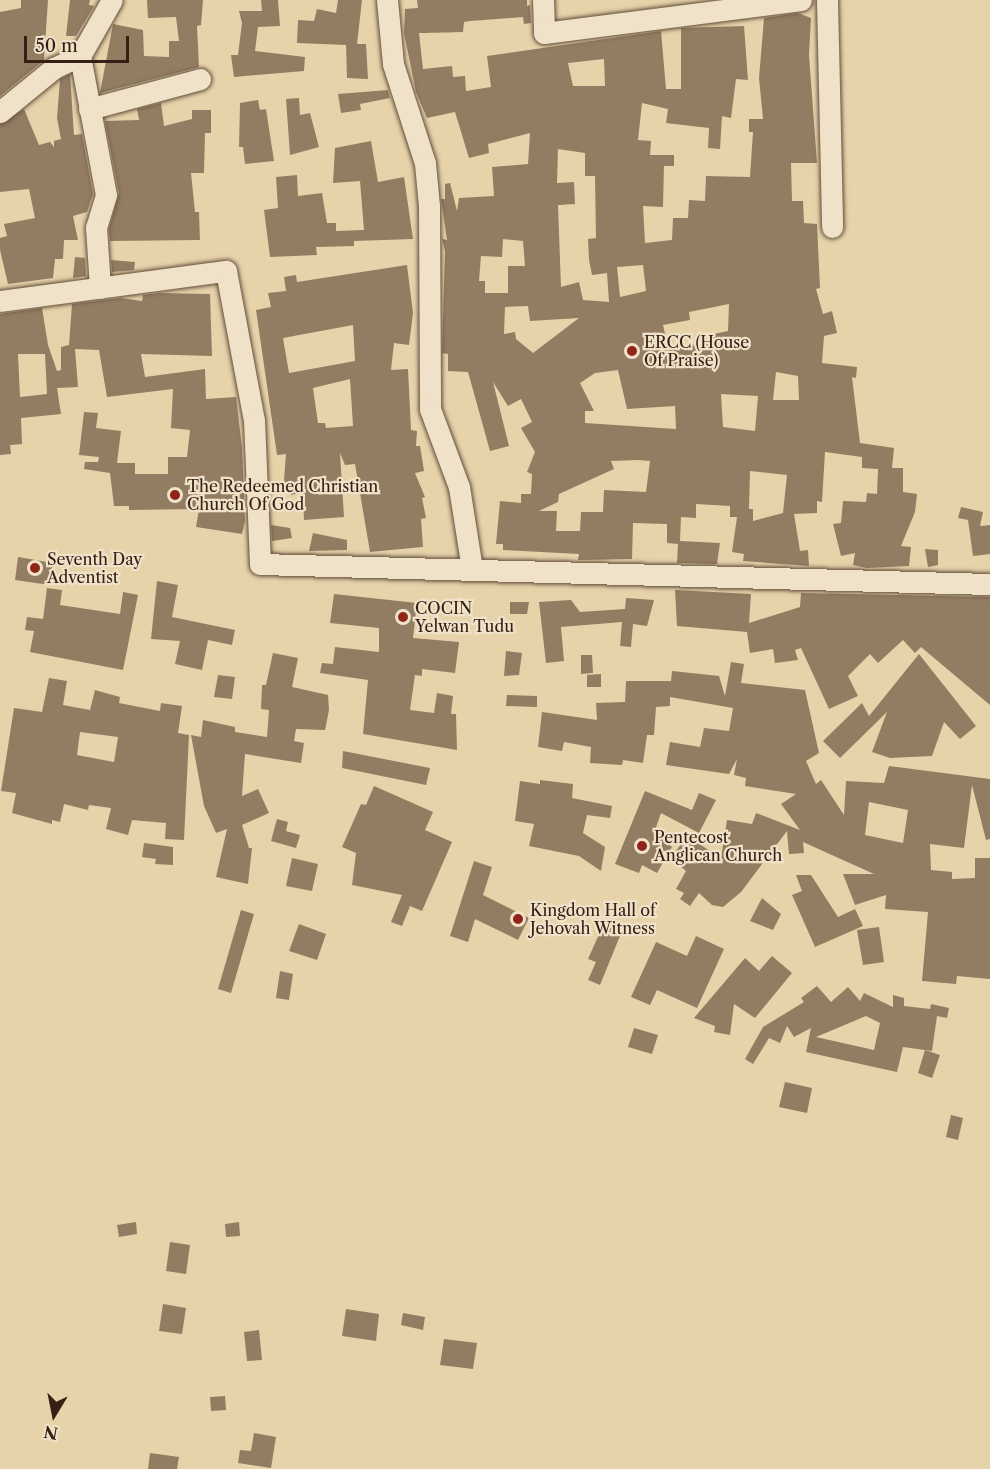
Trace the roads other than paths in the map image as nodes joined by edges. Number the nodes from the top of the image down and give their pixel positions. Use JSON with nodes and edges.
{"nodes":[{"id":1,"x":112,"y":0,"type":"edge"},
{"id":2,"x":387,"y":0,"type":"edge"},
{"id":3,"x":543,"y":0,"type":"edge"},
{"id":4,"x":801,"y":0,"type":"edge"},
{"id":5,"x":827,"y":0,"type":"edge"},
{"id":6,"x":80,"y":56,"type":"junction"},
{"id":7,"x":200,"y":79,"type":"dead end"},
{"id":8,"x":89,"y":109,"type":"junction"},
{"id":9,"x":0,"y":112,"type":"edge"},
{"id":10,"x":832,"y":227,"type":"dead end"},
{"id":11,"x":100,"y":288,"type":"junction"},
{"id":12,"x":0,"y":301,"type":"edge"},
{"id":13,"x":472,"y":569,"type":"junction"},
{"id":14,"x":990,"y":584,"type":"edge"}],
"edges":[{"from":1,"to":6,"type":"street"},
{"from":2,"to":13,"type":"street"},
{"from":3,"to":4,"type":"street"},
{"from":5,"to":10,"type":"street"},
{"from":6,"to":8,"type":"street"},
{"from":6,"to":9,"type":"street"},
{"from":7,"to":8,"type":"street"},
{"from":8,"to":11,"type":"street"},
{"from":11,"to":12,"type":"street"},
{"from":11,"to":13,"type":"street"},
{"from":13,"to":14,"type":"street"}]}
